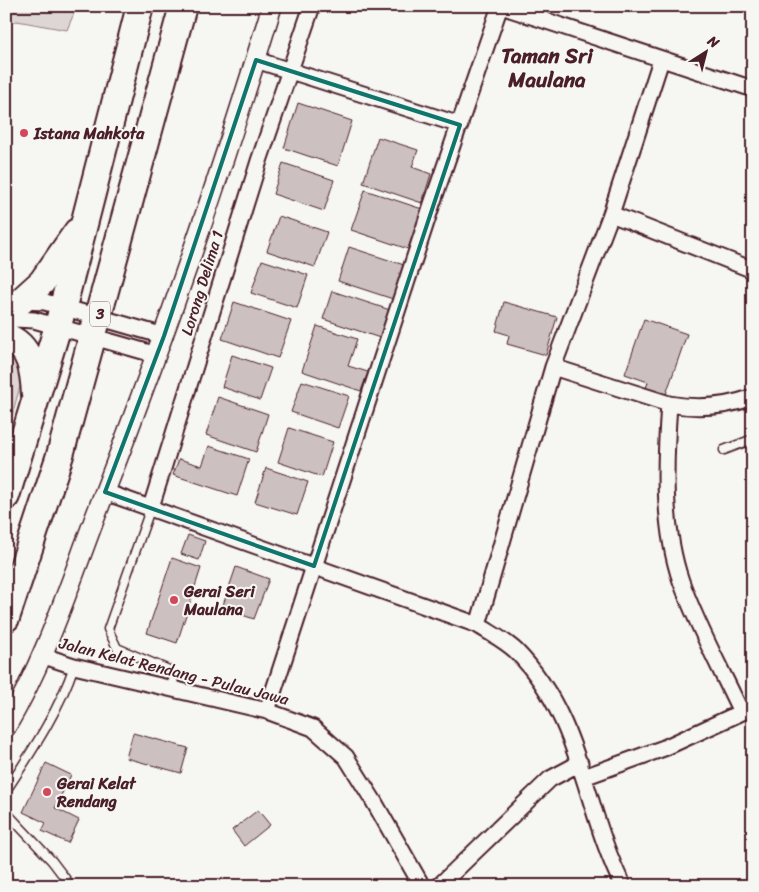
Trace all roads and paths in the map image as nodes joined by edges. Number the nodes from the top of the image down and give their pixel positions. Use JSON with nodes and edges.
{"nodes":[{"id":1,"x":140,"y":6,"type":"edge"},
{"id":2,"x":183,"y":6,"type":"edge"},
{"id":3,"x":272,"y":6,"type":"edge"},
{"id":4,"x":312,"y":6,"type":"edge"},
{"id":5,"x":500,"y":6,"type":"edge"},
{"id":6,"x":256,"y":60,"type":"junction"},
{"id":7,"x":661,"y":60,"type":"junction"},
{"id":8,"x":289,"y":72,"type":"junction"},
{"id":9,"x":753,"y":89,"type":"edge"},
{"id":10,"x":460,"y":125,"type":"junction"},
{"id":11,"x":88,"y":212,"type":"junction"},
{"id":12,"x":610,"y":214,"type":"junction"},
{"id":13,"x":753,"y":270,"type":"edge"},
{"id":14,"x":14,"y":303,"type":"edge"},
{"id":15,"x":61,"y":317,"type":"junction"},
{"id":16,"x":6,"y":323,"type":"edge"},
{"id":17,"x":96,"y":327,"type":"junction"},
{"id":18,"x":164,"y":336,"type":"junction"},
{"id":19,"x":6,"y":337,"type":"edge"},
{"id":20,"x":157,"y":355,"type":"junction"},
{"id":21,"x":553,"y":367,"type":"junction"},
{"id":22,"x":753,"y":397,"type":"edge"},
{"id":23,"x":669,"y":404,"type":"junction"},
{"id":24,"x":36,"y":406,"type":"junction"},
{"id":25,"x":753,"y":439,"type":"edge"},
{"id":26,"x":724,"y":450,"type":"dead end"},
{"id":27,"x":105,"y":492,"type":"junction"},
{"id":28,"x":6,"y":496,"type":"edge"},
{"id":29,"x":151,"y":507,"type":"junction"},
{"id":30,"x":314,"y":566,"type":"junction"},
{"id":31,"x":6,"y":618,"type":"edge"},
{"id":32,"x":478,"y":625,"type":"junction"},
{"id":33,"x":41,"y":655,"type":"junction"},
{"id":34,"x":74,"y":666,"type":"junction"},
{"id":35,"x":174,"y":688,"type":"junction"},
{"id":36,"x":747,"y":710,"type":"edge"},
{"id":37,"x":268,"y":711,"type":"junction"},
{"id":38,"x":6,"y":727,"type":"edge"},
{"id":39,"x":582,"y":770,"type":"junction"},
{"id":40,"x":6,"y":791,"type":"edge"},
{"id":41,"x":6,"y":812,"type":"edge"},
{"id":42,"x":71,"y":886,"type":"edge"},
{"id":43,"x":422,"y":886,"type":"edge"},
{"id":44,"x":439,"y":886,"type":"edge"},
{"id":45,"x":623,"y":886,"type":"edge"}],
"edges":[{"from":1,"to":11,"type":"highway","number":"3"},
{"from":2,"to":17,"type":"highway","number":"3"},
{"from":3,"to":6,"type":"street"},
{"from":4,"to":8,"type":"street","name":"Lorong Delima 1"},
{"from":5,"to":7,"type":"street"},
{"from":5,"to":10,"type":"street"},
{"from":6,"to":8,"type":"street"},
{"from":6,"to":18,"type":"street"},
{"from":7,"to":9,"type":"street"},
{"from":7,"to":12,"type":"street"},
{"from":8,"to":10,"type":"street"},
{"from":8,"to":29,"type":"street","name":"Lorong Delima 1"},
{"from":10,"to":30,"type":"street"},
{"from":11,"to":14,"type":"highway"},
{"from":11,"to":15,"type":"highway","number":"3"},
{"from":12,"to":13,"type":"street"},
{"from":12,"to":21,"type":"street"},
{"from":14,"to":15,"type":"street"},
{"from":15,"to":16,"type":"street"},
{"from":15,"to":17,"type":"street"},
{"from":15,"to":24,"type":"highway","number":"3"},
{"from":17,"to":18,"type":"street"},
{"from":17,"to":20,"type":"street"},
{"from":17,"to":31,"type":"highway","number":"3"},
{"from":18,"to":20,"type":"street"},
{"from":19,"to":24,"type":"highway"},
{"from":20,"to":27,"type":"street"},
{"from":21,"to":23,"type":"street"},
{"from":21,"to":32,"type":"street"},
{"from":22,"to":23,"type":"street"},
{"from":23,"to":36,"type":"street"},
{"from":24,"to":28,"type":"highway","number":"3"},
{"from":25,"to":26,"type":"lane"},
{"from":27,"to":29,"type":"street"},
{"from":27,"to":33,"type":"street"},
{"from":29,"to":30,"type":"street"},
{"from":29,"to":35,"type":"lane"},
{"from":30,"to":32,"type":"street"},
{"from":30,"to":37,"type":"street"},
{"from":32,"to":39,"type":"street"},
{"from":33,"to":34,"type":"street","name":"Jalan Kelat Rendang - Pulau Jawa"},
{"from":33,"to":38,"type":"street"},
{"from":34,"to":35,"type":"street","name":"Jalan Kelat Rendang - Pulau Jawa"},
{"from":34,"to":40,"type":"lane"},
{"from":35,"to":37,"type":"street","name":"Jalan Kelat Rendang - Pulau Jawa"},
{"from":36,"to":39,"type":"street"},
{"from":37,"to":43,"type":"street","name":"Jalan Kelat Rendang - Pulau Jawa"},
{"from":39,"to":44,"type":"street"},
{"from":39,"to":45,"type":"street"},
{"from":41,"to":42,"type":"lane"}]}
